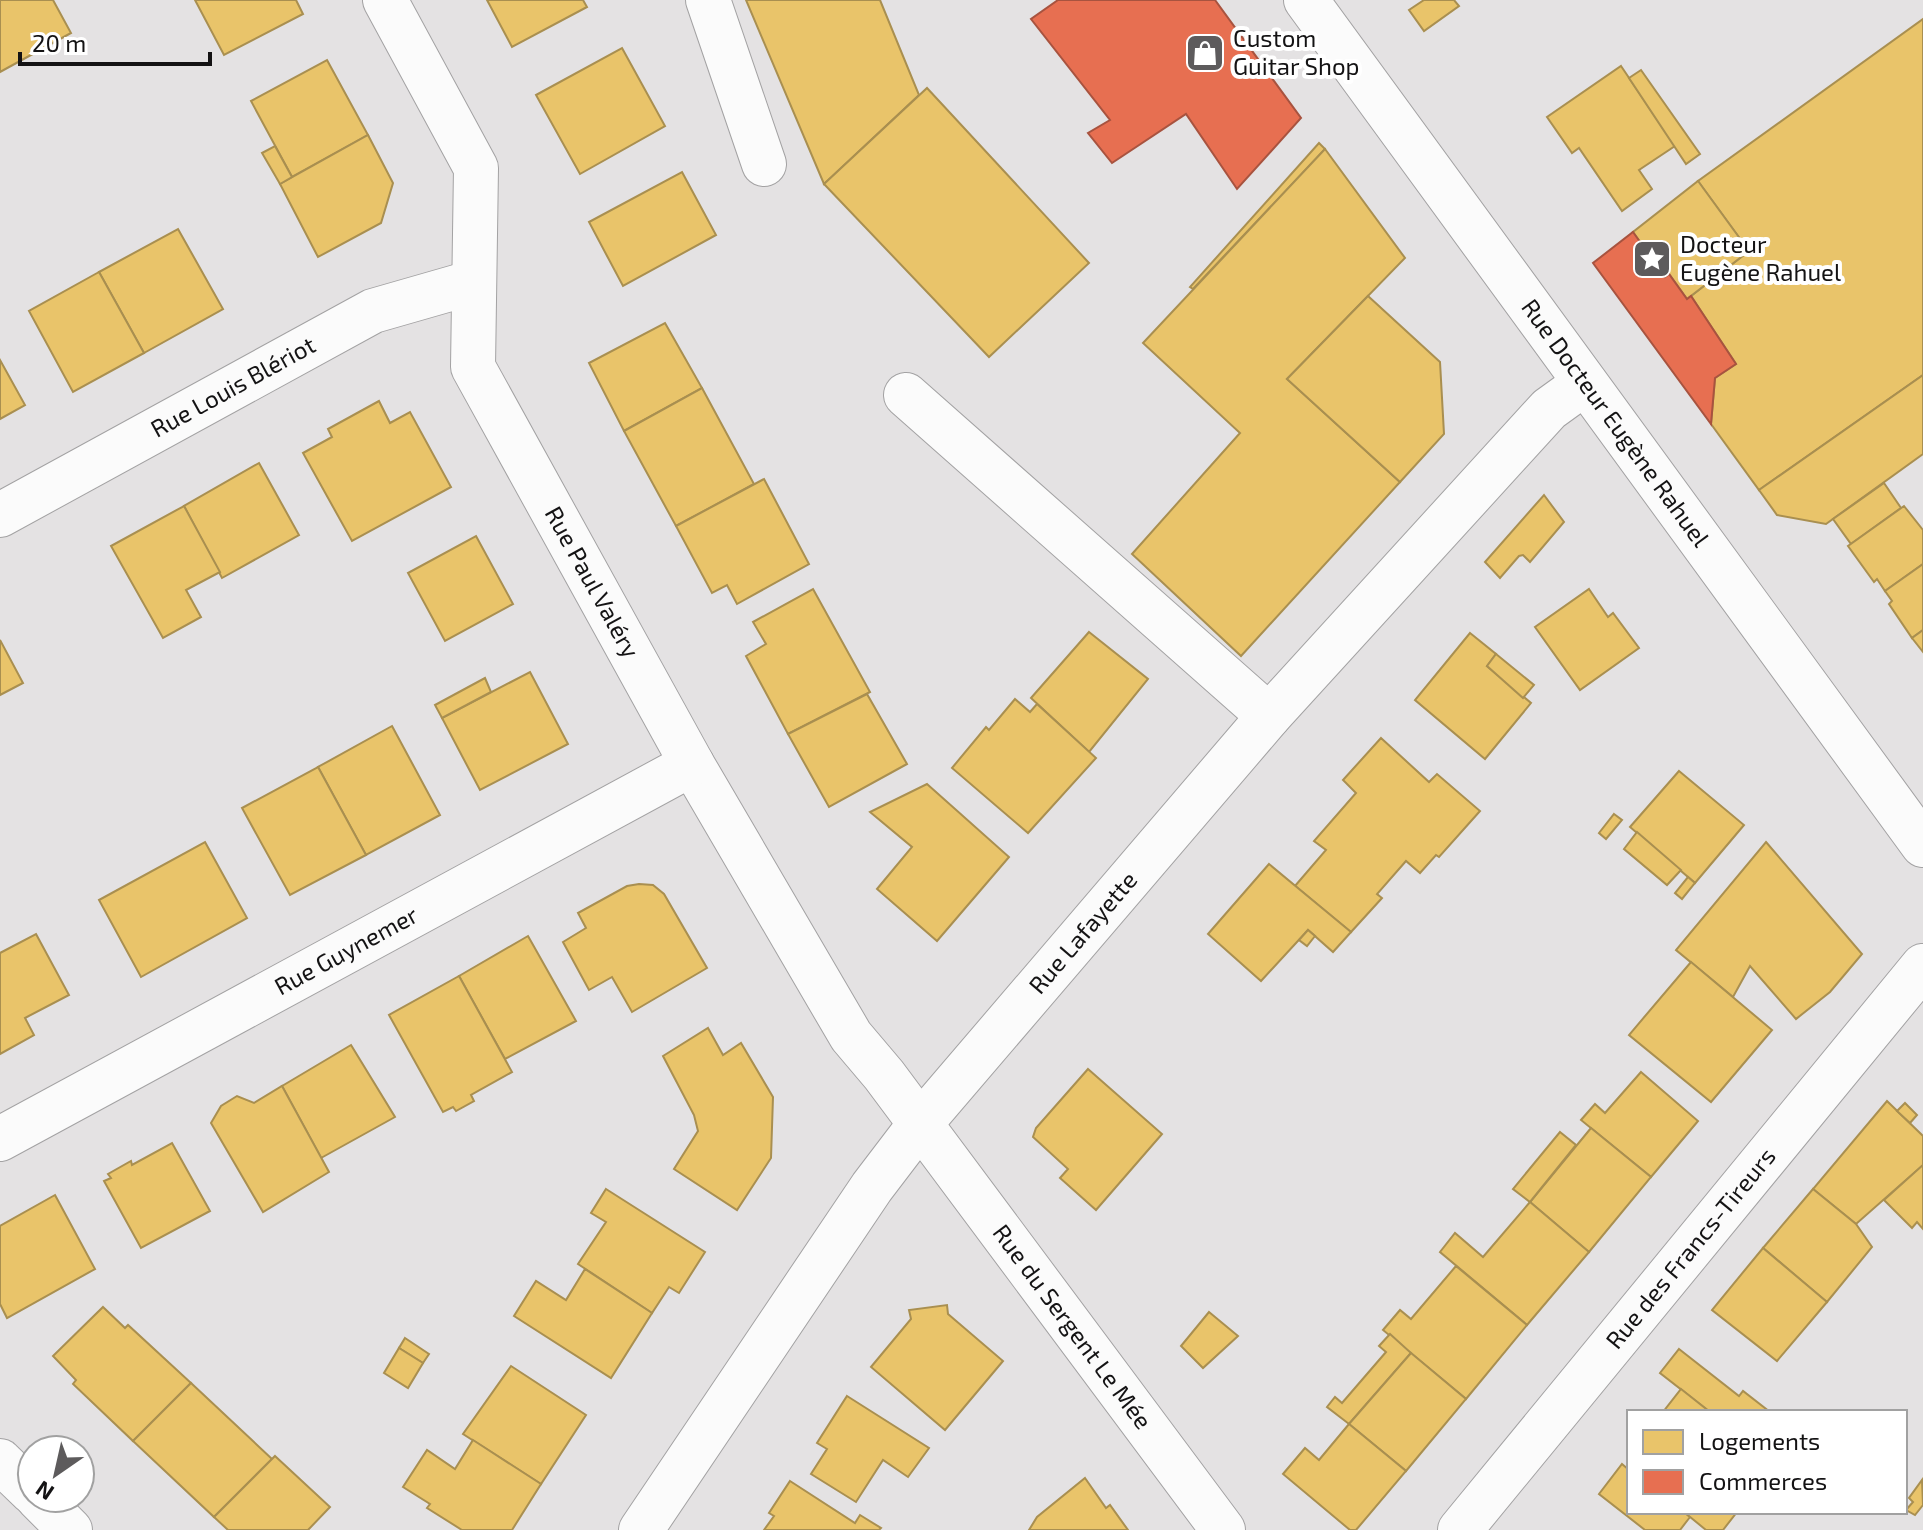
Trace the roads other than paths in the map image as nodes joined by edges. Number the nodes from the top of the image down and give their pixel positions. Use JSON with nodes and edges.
{"nodes":[{"id":1,"x":385,"y":0,"type":"edge"},
{"id":2,"x":708,"y":0,"type":"edge"},
{"id":3,"x":1306,"y":0,"type":"edge"},
{"id":4,"x":764,"y":164,"type":"dead end"},
{"id":5,"x":474,"y":282,"type":"junction"},
{"id":6,"x":1585,"y":383,"type":"junction"},
{"id":7,"x":906,"y":395,"type":"dead end"},
{"id":8,"x":0,"y":515,"type":"edge"},
{"id":9,"x":1269,"y":716,"type":"junction"},
{"id":10,"x":692,"y":764,"type":"junction"},
{"id":11,"x":1923,"y":845,"type":"edge"},
{"id":12,"x":1923,"y":966,"type":"edge"},
{"id":13,"x":920,"y":1124,"type":"junction"},
{"id":14,"x":0,"y":1139,"type":"edge"},
{"id":15,"x":0,"y":1461,"type":"edge"},
{"id":16,"x":16,"y":1476,"type":"edge"},
{"id":17,"x":54,"y":1514,"type":"edge"},
{"id":18,"x":70,"y":1530,"type":"edge"},
{"id":19,"x":641,"y":1530,"type":"edge"},
{"id":20,"x":1223,"y":1530,"type":"edge"},
{"id":21,"x":1460,"y":1530,"type":"edge"}],
"edges":[{"from":1,"to":5,"type":"street","name":"Rue Paul Valéry"},
{"from":2,"to":4,"type":"street"},
{"from":3,"to":6,"type":"street","name":"Rue Docteur Eugène Rahuel"},
{"from":5,"to":8,"type":"street","name":"Rue Louis Blériot"},
{"from":5,"to":10,"type":"street","name":"Rue Paul Valéry"},
{"from":6,"to":9,"type":"street","name":"Rue Lafayette"},
{"from":6,"to":11,"type":"street","name":"Rue Docteur Eugène Rahuel"},
{"from":7,"to":9,"type":"street"},
{"from":9,"to":13,"type":"street","name":"Rue Lafayette"},
{"from":10,"to":13,"type":"street","name":"Rue Paul Valéry"},
{"from":10,"to":14,"type":"street","name":"Rue Guynemer"},
{"from":12,"to":21,"type":"street","name":"Rue des Francs-Tireurs"},
{"from":13,"to":19,"type":"street","name":"Rue Lafayette"},
{"from":13,"to":20,"type":"street","name":"Rue du Sergent Le Mée"},
{"from":15,"to":16,"type":"street"},
{"from":17,"to":18,"type":"street"}]}
